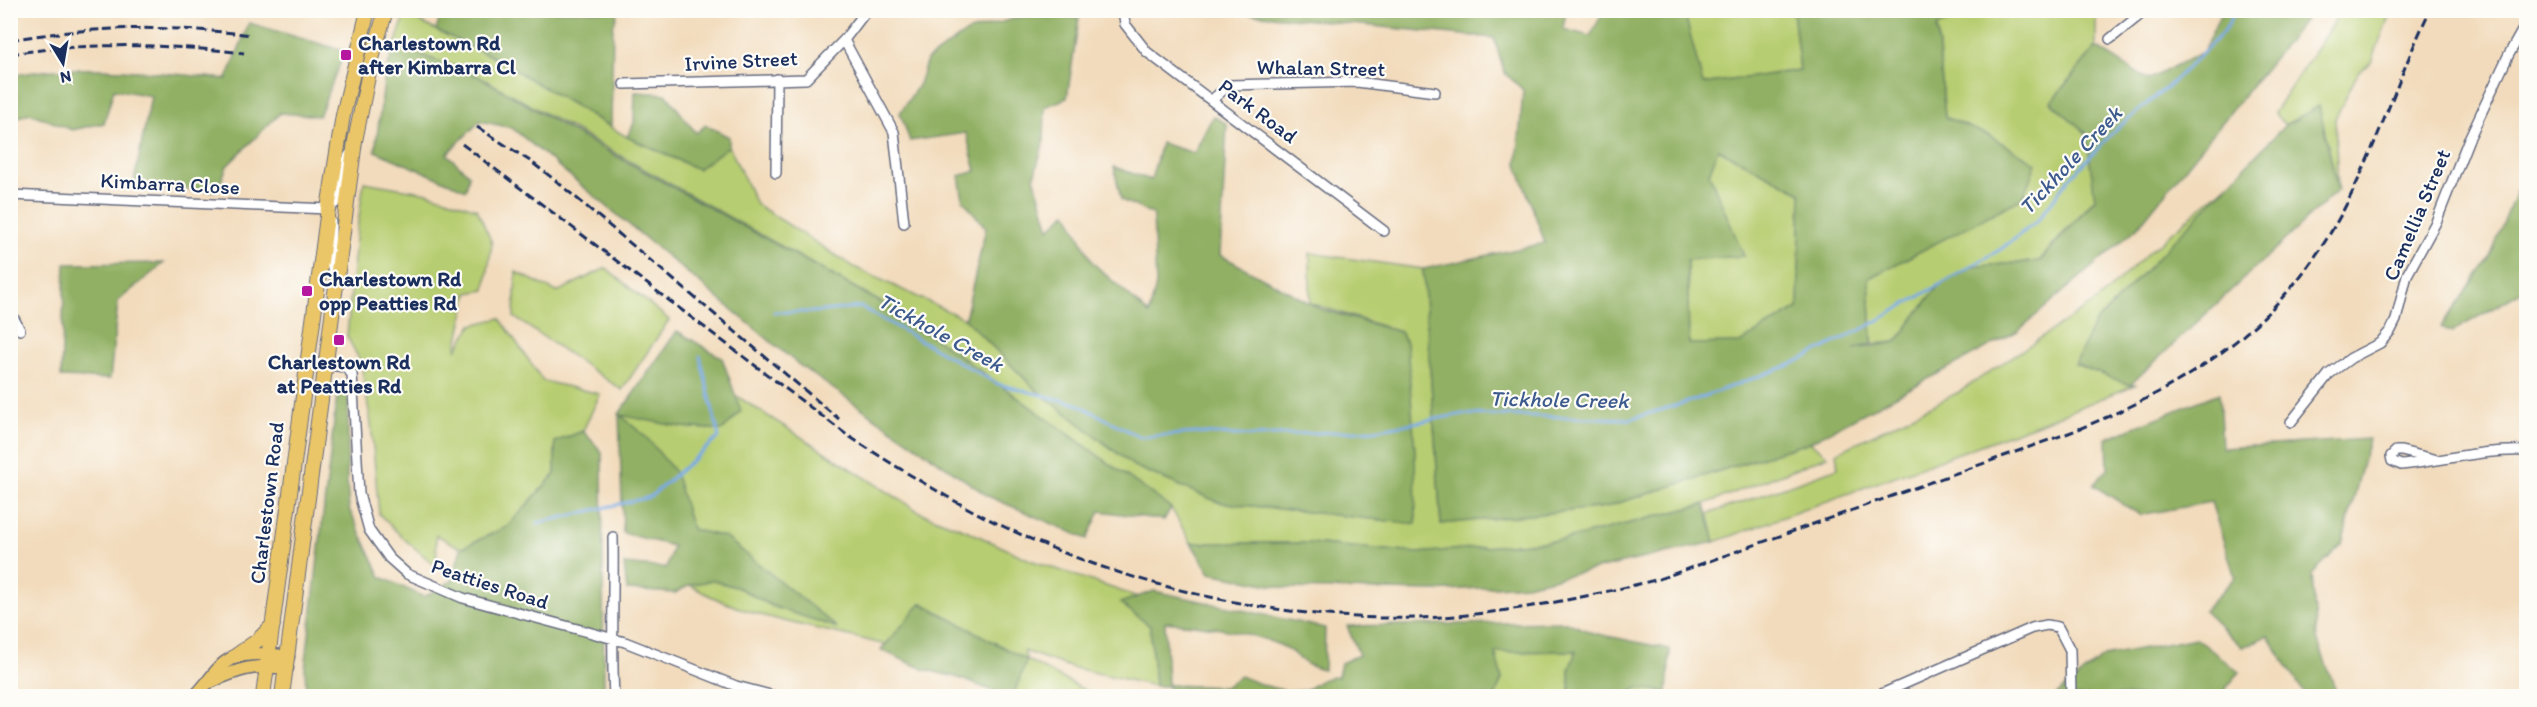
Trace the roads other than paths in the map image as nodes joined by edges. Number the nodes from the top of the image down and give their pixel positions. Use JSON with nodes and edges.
{"nodes":[{"id":1,"x":368,"y":10,"type":"edge"},
{"id":2,"x":386,"y":10,"type":"edge"},
{"id":3,"x":867,"y":10,"type":"edge"},
{"id":4,"x":1123,"y":10,"type":"edge"},
{"id":5,"x":2146,"y":10,"type":"edge"},
{"id":6,"x":2526,"y":24,"type":"edge"},
{"id":7,"x":2110,"y":39,"type":"dead end"},
{"id":8,"x":844,"y":40,"type":"junction"},
{"id":9,"x":777,"y":79,"type":"junction"},
{"id":10,"x":624,"y":84,"type":"dead end"},
{"id":11,"x":1435,"y":92,"type":"dead end"},
{"id":12,"x":1213,"y":99,"type":"junction"},
{"id":13,"x":355,"y":141,"type":"junction"},
{"id":14,"x":776,"y":173,"type":"dead end"},
{"id":15,"x":10,"y":195,"type":"edge"},
{"id":16,"x":328,"y":208,"type":"junction"},
{"id":17,"x":903,"y":223,"type":"dead end"},
{"id":18,"x":1384,"y":231,"type":"dead end"},
{"id":19,"x":336,"y":283,"type":"junction"},
{"id":20,"x":10,"y":310,"type":"edge"},
{"id":21,"x":20,"y":330,"type":"dead end"},
{"id":22,"x":307,"y":362,"type":"junction"},
{"id":23,"x":327,"y":364,"type":"junction"},
{"id":24,"x":2291,"y":422,"type":"dead end"},
{"id":25,"x":2526,"y":451,"type":"edge"},
{"id":26,"x":2434,"y":459,"type":"dead end"},
{"id":27,"x":613,"y":537,"type":"dead end"},
{"id":28,"x":273,"y":625,"type":"junction"},
{"id":29,"x":611,"y":639,"type":"junction"},
{"id":30,"x":234,"y":657,"type":"junction"},
{"id":31,"x":269,"y":660,"type":"junction"},
{"id":32,"x":287,"y":663,"type":"junction"},
{"id":33,"x":209,"y":683,"type":"junction"},
{"id":34,"x":195,"y":696,"type":"edge"},
{"id":35,"x":263,"y":696,"type":"edge"},
{"id":36,"x":282,"y":696,"type":"edge"},
{"id":37,"x":614,"y":696,"type":"edge"},
{"id":38,"x":774,"y":696,"type":"edge"},
{"id":39,"x":1877,"y":696,"type":"edge"},
{"id":40,"x":2071,"y":696,"type":"edge"}],
"edges":[{"from":1,"to":16,"type":"highway","name":"Charlestown Road"},
{"from":2,"to":13,"type":"highway","name":"Charlestown Road"},
{"from":3,"to":8,"type":"street","name":"Irvine Street"},
{"from":4,"to":12,"type":"street","name":"Park Road"},
{"from":5,"to":7,"type":"street"},
{"from":6,"to":24,"type":"street","name":"Camellia Street"},
{"from":8,"to":9,"type":"street","name":"Irvine Street"},
{"from":8,"to":17,"type":"street"},
{"from":9,"to":10,"type":"street","name":"Irvine Street"},
{"from":9,"to":14,"type":"street"},
{"from":11,"to":12,"type":"street","name":"Whalan Street"},
{"from":12,"to":18,"type":"street","name":"Park Road"},
{"from":13,"to":16,"type":"street","name":"Charlestown Road"},
{"from":13,"to":19,"type":"highway","name":"Charlestown Road"},
{"from":15,"to":16,"type":"street","name":"Kimbarra Close"},
{"from":16,"to":19,"type":"street","name":"Charlestown Road"},
{"from":16,"to":22,"type":"highway","name":"Charlestown Road"},
{"from":19,"to":23,"type":"highway","name":"Charlestown Road"},
{"from":20,"to":21,"type":"street"},
{"from":22,"to":23,"type":"street","name":"Peatties Road"},
{"from":22,"to":28,"type":"highway","name":"Charlestown Road"},
{"from":23,"to":29,"type":"street","name":"Peatties Road"},
{"from":23,"to":32,"type":"highway","name":"Charlestown Road"},
{"from":25,"to":26,"type":"street"},
{"from":27,"to":29,"type":"street"},
{"from":28,"to":30,"type":"highway"},
{"from":28,"to":31,"type":"highway","name":"Charlestown Road"},
{"from":29,"to":37,"type":"street"},
{"from":29,"to":38,"type":"street"},
{"from":30,"to":31,"type":"main road"},
{"from":30,"to":33,"type":"main road"},
{"from":31,"to":32,"type":"main road"},
{"from":31,"to":33,"type":"main road"},
{"from":31,"to":35,"type":"highway","name":"Charlestown Road"},
{"from":32,"to":36,"type":"highway","name":"Charlestown Road"},
{"from":33,"to":34,"type":"main road"},
{"from":39,"to":40,"type":"street"}]}
